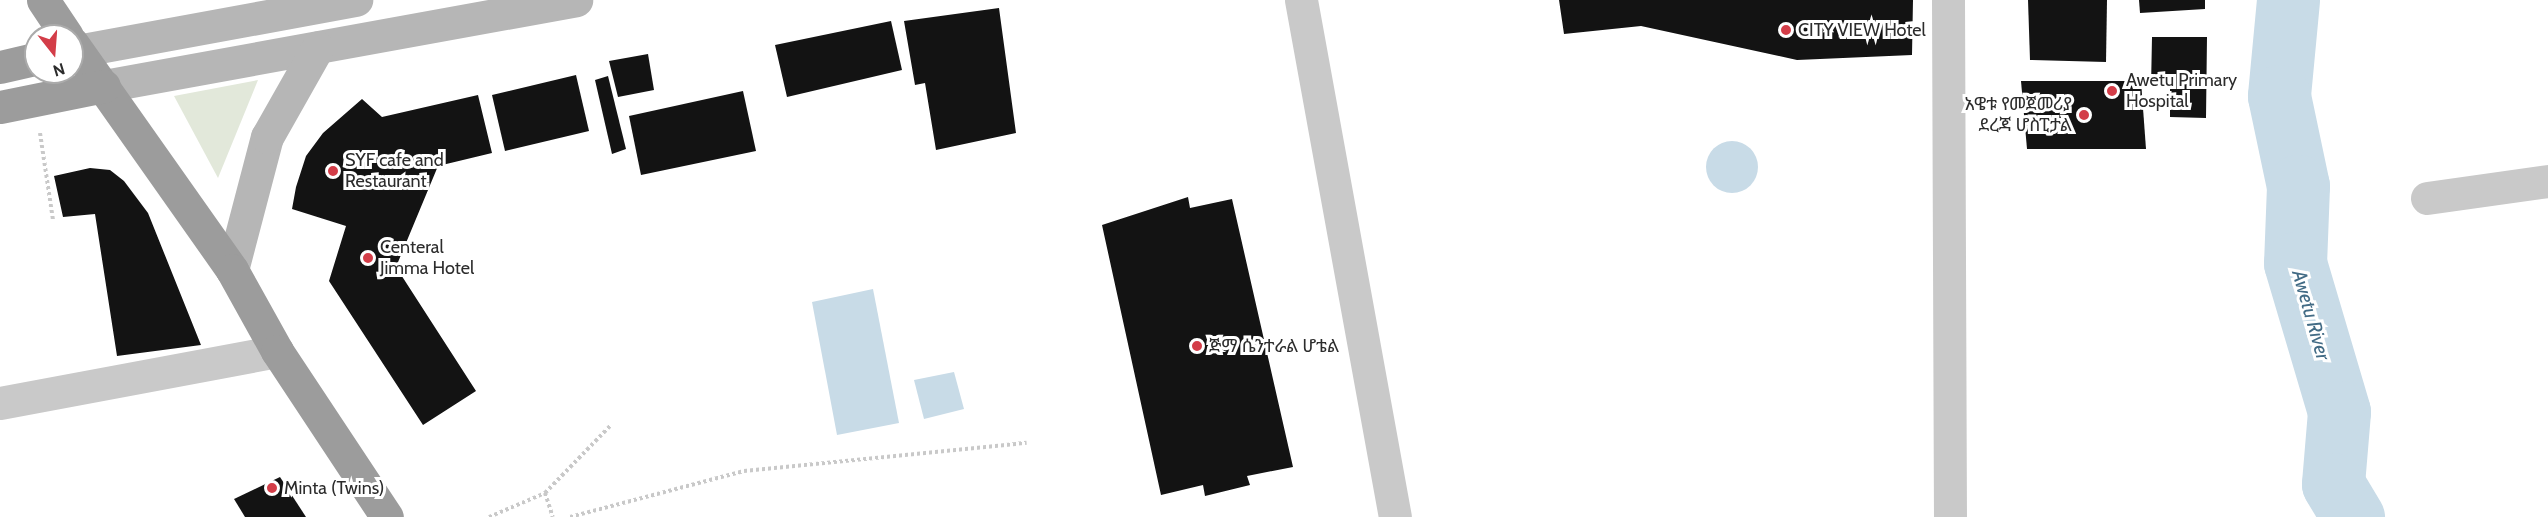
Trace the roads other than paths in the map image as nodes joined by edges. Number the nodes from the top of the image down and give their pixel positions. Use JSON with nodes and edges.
{"nodes":[{"id":1,"x":43,"y":0,"type":"edge"},
{"id":2,"x":356,"y":0,"type":"edge"},
{"id":3,"x":576,"y":0,"type":"edge"},
{"id":4,"x":1301,"y":0,"type":"edge"},
{"id":5,"x":1948,"y":0,"type":"edge"},
{"id":6,"x":58,"y":24,"type":"edge"},
{"id":7,"x":84,"y":43,"type":"edge"},
{"id":8,"x":318,"y":47,"type":"junction"},
{"id":9,"x":84,"y":60,"type":"edge"},
{"id":10,"x":24,"y":62,"type":"edge"},
{"id":11,"x":0,"y":67,"type":"edge"},
{"id":12,"x":104,"y":86,"type":"junction"},
{"id":13,"x":0,"y":106,"type":"edge"},
{"id":14,"x":2548,"y":181,"type":"edge"},
{"id":15,"x":2427,"y":198,"type":"dead end"},
{"id":16,"x":232,"y":270,"type":"junction"},
{"id":17,"x":277,"y":351,"type":"junction"},
{"id":18,"x":0,"y":403,"type":"edge"},
{"id":19,"x":387,"y":517,"type":"edge"},
{"id":20,"x":1395,"y":517,"type":"edge"},
{"id":21,"x":1950,"y":517,"type":"edge"}],
"edges":[{"from":1,"to":6,"type":"highway"},
{"from":2,"to":7,"type":"main road"},
{"from":3,"to":8,"type":"main road"},
{"from":4,"to":20,"type":"street"},
{"from":5,"to":21,"type":"street"},
{"from":8,"to":12,"type":"main road"},
{"from":8,"to":16,"type":"main road"},
{"from":9,"to":12,"type":"highway"},
{"from":10,"to":11,"type":"highway"},
{"from":12,"to":13,"type":"highway"},
{"from":12,"to":16,"type":"highway"},
{"from":14,"to":15,"type":"street"},
{"from":16,"to":17,"type":"highway"},
{"from":17,"to":18,"type":"street"},
{"from":17,"to":19,"type":"highway"}]}
